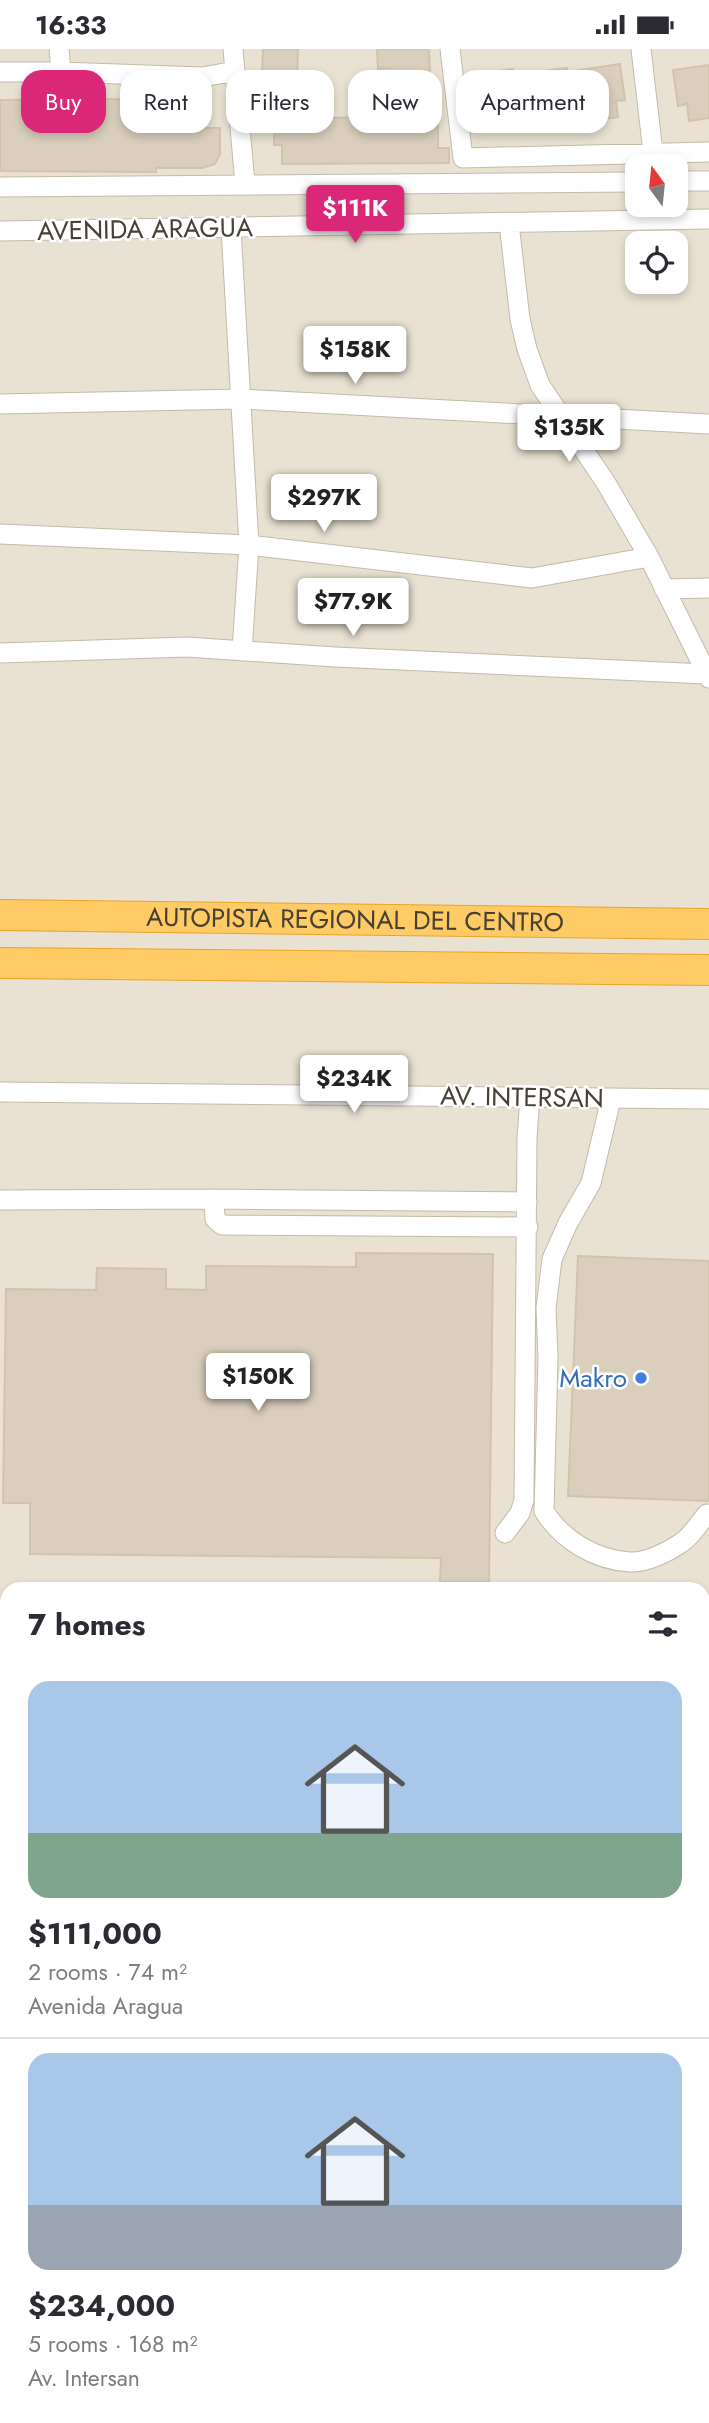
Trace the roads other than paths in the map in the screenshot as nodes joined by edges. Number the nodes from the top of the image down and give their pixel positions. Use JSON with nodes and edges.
{"nodes":[{"id":1,"x":59,"y":49,"type":"edge"},
{"id":2,"x":233,"y":49,"type":"edge"},
{"id":3,"x":450,"y":49,"type":"edge"},
{"id":4,"x":640,"y":49,"type":"edge"},
{"id":5,"x":61,"y":70,"type":"edge"},
{"id":6,"x":235,"y":70,"type":"edge"},
{"id":7,"x":0,"y":72,"type":"edge"},
{"id":8,"x":21,"y":72,"type":"edge"},
{"id":9,"x":226,"y":73,"type":"edge"},
{"id":10,"x":106,"y":74,"type":"edge"},
{"id":11,"x":240,"y":133,"type":"edge"},
{"id":12,"x":653,"y":152,"type":"junction"},
{"id":13,"x":709,"y":152,"type":"edge"},
{"id":14,"x":688,"y":181,"type":"edge"},
{"id":15,"x":709,"y":181,"type":"edge"},
{"id":16,"x":625,"y":182,"type":"edge"},
{"id":17,"x":245,"y":184,"type":"junction"},
{"id":18,"x":0,"y":187,"type":"edge"},
{"id":19,"x":709,"y":219,"type":"edge"},
{"id":20,"x":509,"y":223,"type":"junction"},
{"id":21,"x":231,"y":228,"type":"junction"},
{"id":22,"x":0,"y":231,"type":"edge"},
{"id":23,"x":241,"y":399,"type":"junction"},
{"id":24,"x":0,"y":404,"type":"edge"},
{"id":25,"x":563,"y":418,"type":"junction"},
{"id":26,"x":709,"y":424,"type":"edge"},
{"id":27,"x":0,"y":534,"type":"edge"},
{"id":28,"x":248,"y":545,"type":"junction"},
{"id":29,"x":649,"y":557,"type":"junction"},
{"id":30,"x":709,"y":588,"type":"edge"},
{"id":31,"x":664,"y":589,"type":"junction"},
{"id":32,"x":242,"y":651,"type":"junction"},
{"id":33,"x":0,"y":653,"type":"edge"},
{"id":34,"x":708,"y":676,"type":"edge"},
{"id":35,"x":0,"y":915,"type":"edge"},
{"id":36,"x":709,"y":924,"type":"edge"},
{"id":37,"x":0,"y":963,"type":"edge"},
{"id":38,"x":709,"y":970,"type":"edge"},
{"id":39,"x":0,"y":1092,"type":"edge"},
{"id":40,"x":530,"y":1097,"type":"junction"},
{"id":41,"x":611,"y":1099,"type":"junction"},
{"id":42,"x":709,"y":1100,"type":"edge"},
{"id":43,"x":214,"y":1199,"type":"junction"},
{"id":44,"x":0,"y":1200,"type":"edge"},
{"id":45,"x":527,"y":1202,"type":"junction"},
{"id":46,"x":528,"y":1227,"type":"junction"},
{"id":47,"x":706,"y":1514,"type":"dead end"},
{"id":48,"x":505,"y":1533,"type":"dead end"}],
"edges":[{"from":1,"to":5,"type":"street"},
{"from":2,"to":6,"type":"street"},
{"from":3,"to":12,"type":"street"},
{"from":4,"to":12,"type":"street"},
{"from":7,"to":8,"type":"street"},
{"from":9,"to":10,"type":"street"},
{"from":11,"to":17,"type":"street"},
{"from":12,"to":13,"type":"street"},
{"from":14,"to":15,"type":"street"},
{"from":16,"to":17,"type":"street","name":"AVENIDA ARAGUA"},
{"from":17,"to":18,"type":"street","name":"AVENIDA ARAGUA"},
{"from":19,"to":20,"type":"street","name":"AVENIDA ARAGUA"},
{"from":20,"to":21,"type":"street","name":"AVENIDA ARAGUA"},
{"from":20,"to":25,"type":"street"},
{"from":21,"to":22,"type":"street","name":"AVENIDA ARAGUA"},
{"from":21,"to":23,"type":"street"},
{"from":23,"to":24,"type":"street"},
{"from":23,"to":25,"type":"street"},
{"from":23,"to":28,"type":"street"},
{"from":25,"to":26,"type":"street"},
{"from":25,"to":29,"type":"street"},
{"from":27,"to":28,"type":"street"},
{"from":28,"to":29,"type":"street"},
{"from":28,"to":32,"type":"street"},
{"from":29,"to":31,"type":"street"},
{"from":30,"to":31,"type":"street"},
{"from":31,"to":34,"type":"street"},
{"from":32,"to":33,"type":"street"},
{"from":32,"to":34,"type":"street"},
{"from":35,"to":36,"type":"highway","name":"AUTOPISTA REGIONAL DEL CENTRO"},
{"from":37,"to":38,"type":"highway","name":"AUTOPISTA REGIONAL DEL CENTRO"},
{"from":39,"to":40,"type":"street","name":"AV. INTERSAN"},
{"from":40,"to":41,"type":"street","name":"AV. INTERSAN"},
{"from":40,"to":45,"type":"street"},
{"from":41,"to":42,"type":"street","name":"AV. INTERSAN"},
{"from":41,"to":47,"type":"street"},
{"from":43,"to":44,"type":"street"},
{"from":43,"to":45,"type":"street"},
{"from":43,"to":46,"type":"street"},
{"from":45,"to":46,"type":"street"},
{"from":46,"to":48,"type":"street"}]}
